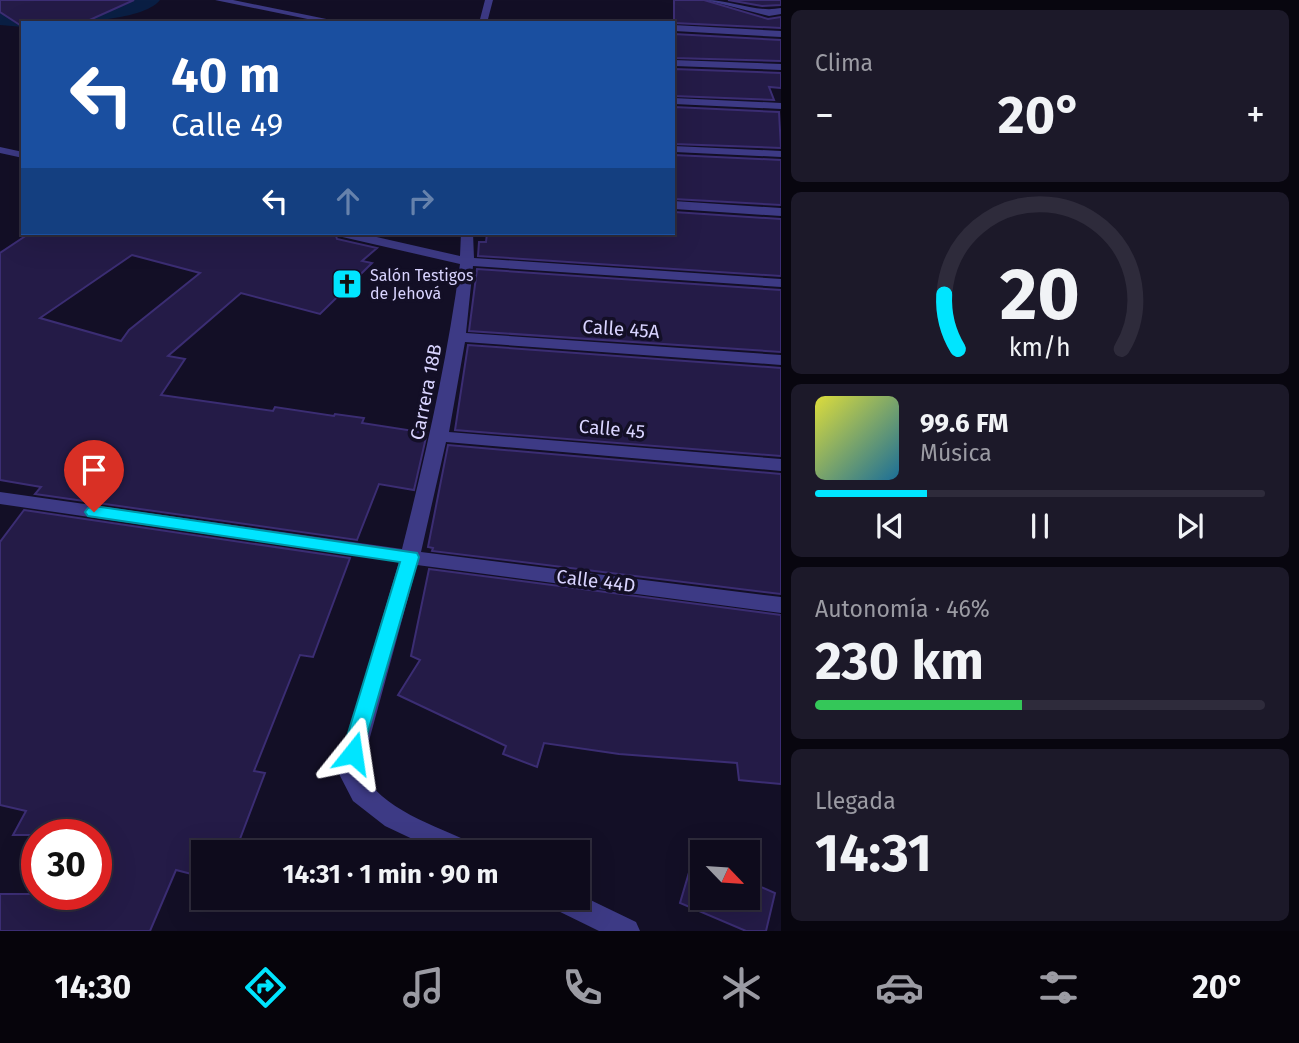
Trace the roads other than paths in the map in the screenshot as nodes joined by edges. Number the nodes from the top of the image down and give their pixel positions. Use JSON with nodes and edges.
{"nodes":[{"id":1,"x":219,"y":0,"type":"edge"},
{"id":2,"x":489,"y":0,"type":"edge"},
{"id":3,"x":710,"y":0,"type":"edge"},
{"id":4,"x":781,"y":11,"type":"edge"},
{"id":5,"x":331,"y":21,"type":"edge"},
{"id":6,"x":483,"y":21,"type":"edge"},
{"id":7,"x":675,"y":28,"type":"edge"},
{"id":8,"x":781,"y":34,"type":"edge"},
{"id":9,"x":675,"y":63,"type":"edge"},
{"id":10,"x":781,"y":67,"type":"edge"},
{"id":11,"x":675,"y":101,"type":"edge"},
{"id":12,"x":781,"y":106,"type":"edge"},
{"id":13,"x":675,"y":149,"type":"edge"},
{"id":14,"x":0,"y":150,"type":"edge"},
{"id":15,"x":781,"y":154,"type":"edge"},
{"id":16,"x":21,"y":155,"type":"edge"},
{"id":17,"x":675,"y":205,"type":"edge"},
{"id":18,"x":781,"y":212,"type":"edge"},
{"id":19,"x":352,"y":235,"type":"edge"},
{"id":20,"x":467,"y":235,"type":"edge"},
{"id":21,"x":467,"y":262,"type":"junction"},
{"id":22,"x":781,"y":283,"type":"edge"},
{"id":23,"x":458,"y":337,"type":"junction"},
{"id":24,"x":781,"y":360,"type":"edge"},
{"id":25,"x":439,"y":436,"type":"junction"},
{"id":26,"x":781,"y":465,"type":"edge"},
{"id":27,"x":0,"y":498,"type":"edge"},
{"id":28,"x":410,"y":557,"type":"junction"},
{"id":29,"x":781,"y":605,"type":"edge"},
{"id":30,"x":440,"y":840,"type":"edge"},
{"id":31,"x":584,"y":910,"type":"edge"},
{"id":32,"x":627,"y":931,"type":"edge"}],
"edges":[{"from":1,"to":5,"type":"street"},
{"from":2,"to":6,"type":"street"},
{"from":3,"to":4,"type":"street"},
{"from":7,"to":8,"type":"street"},
{"from":9,"to":10,"type":"street"},
{"from":11,"to":12,"type":"street"},
{"from":13,"to":15,"type":"street"},
{"from":14,"to":16,"type":"street"},
{"from":17,"to":18,"type":"street"},
{"from":19,"to":21,"type":"street"},
{"from":20,"to":21,"type":"street","name":"Carrera 18B"},
{"from":21,"to":22,"type":"street"},
{"from":21,"to":23,"type":"street","name":"Carrera 18B"},
{"from":23,"to":24,"type":"street","name":"Calle 45A"},
{"from":23,"to":25,"type":"street","name":"Carrera 18B"},
{"from":25,"to":26,"type":"street","name":"Calle 45"},
{"from":25,"to":28,"type":"street","name":"Carrera 18B"},
{"from":27,"to":28,"type":"street","name":"Calle 44D"},
{"from":28,"to":29,"type":"street","name":"Calle 44D"},
{"from":28,"to":30,"type":"street","name":"Carrera 18B"},
{"from":31,"to":32,"type":"street"}]}
